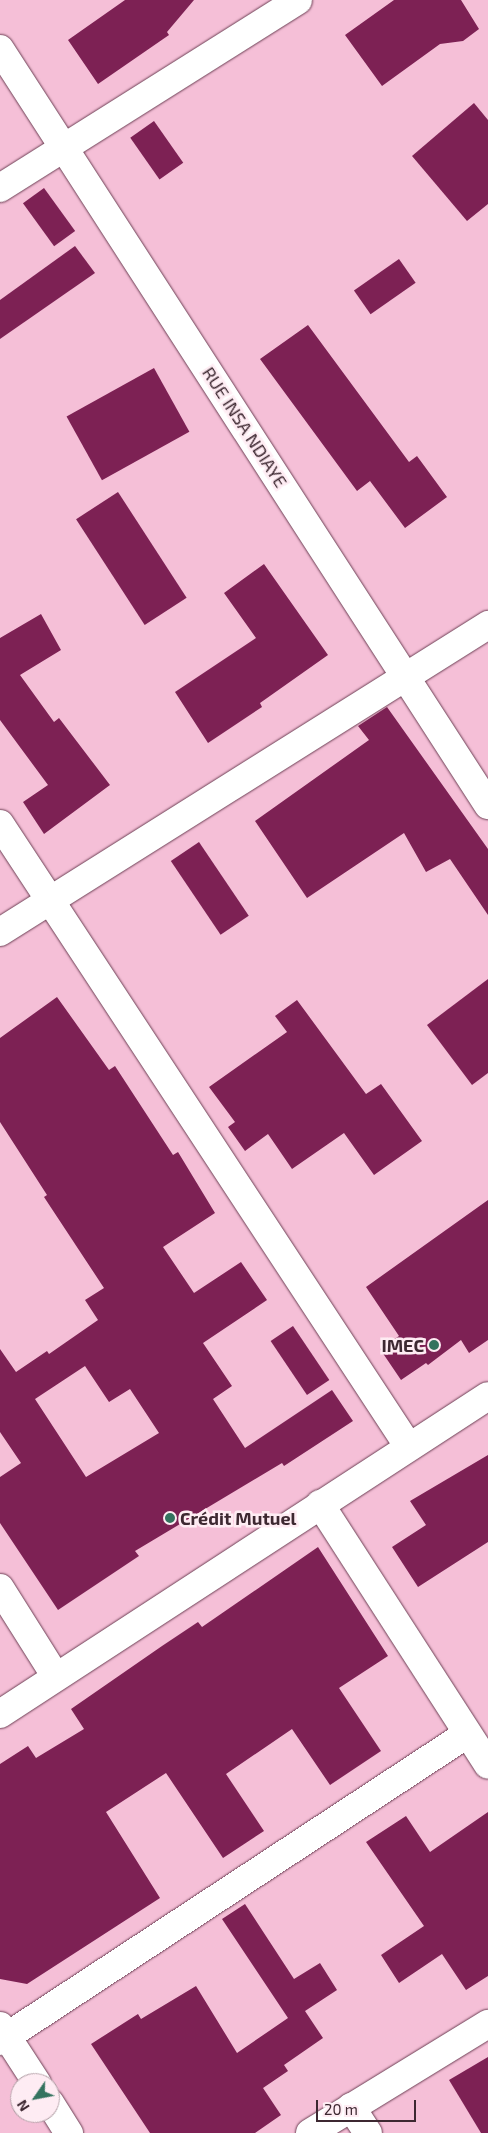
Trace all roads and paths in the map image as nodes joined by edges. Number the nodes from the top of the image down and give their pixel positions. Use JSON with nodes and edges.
{"nodes":[{"id":1,"x":298,"y":0,"type":"edge"},
{"id":2,"x":0,"y":49,"type":"edge"},
{"id":3,"x":64,"y":147,"type":"junction"},
{"id":4,"x":0,"y":188,"type":"edge"},
{"id":5,"x":488,"y":625,"type":"edge"},
{"id":6,"x":407,"y":678,"type":"junction"},
{"id":7,"x":488,"y":805,"type":"edge"},
{"id":8,"x":0,"y":824,"type":"edge"},
{"id":9,"x":50,"y":899,"type":"junction"},
{"id":10,"x":0,"y":932,"type":"edge"},
{"id":11,"x":488,"y":1396,"type":"edge"},
{"id":12,"x":409,"y":1448,"type":"junction"},
{"id":13,"x":320,"y":1504,"type":"junction"},
{"id":14,"x":0,"y":1588,"type":"edge"},
{"id":15,"x":56,"y":1677,"type":"junction"},
{"id":16,"x":0,"y":1714,"type":"edge"},
{"id":17,"x":467,"y":1734,"type":"junction"},
{"id":18,"x":488,"y":1765,"type":"edge"},
{"id":19,"x":488,"y":2024,"type":"edge"},
{"id":20,"x":2,"y":2034,"type":"edge"},
{"id":21,"x":30,"y":2073,"type":"edge"},
{"id":22,"x":351,"y":2107,"type":"junction"},
{"id":23,"x":60,"y":2119,"type":"edge"},
{"id":24,"x":69,"y":2133,"type":"edge"},
{"id":25,"x":310,"y":2133,"type":"edge"},
{"id":26,"x":368,"y":2133,"type":"edge"}],
"edges":[{"from":1,"to":3,"type":"street"},
{"from":2,"to":3,"type":"street","name":"RUE INSA NDIAYE"},
{"from":3,"to":4,"type":"street"},
{"from":3,"to":6,"type":"street","name":"RUE INSA NDIAYE"},
{"from":5,"to":6,"type":"street"},
{"from":6,"to":7,"type":"street","name":"RUE INSA NDIAYE"},
{"from":6,"to":9,"type":"street"},
{"from":8,"to":9,"type":"street"},
{"from":9,"to":10,"type":"street"},
{"from":9,"to":12,"type":"street"},
{"from":11,"to":12,"type":"street"},
{"from":12,"to":13,"type":"street"},
{"from":13,"to":15,"type":"street"},
{"from":13,"to":17,"type":"street"},
{"from":14,"to":15,"type":"street"},
{"from":15,"to":16,"type":"street"},
{"from":17,"to":18,"type":"street"},
{"from":17,"to":20,"type":"street"},
{"from":19,"to":22,"type":"street"},
{"from":20,"to":21,"type":"street"},
{"from":22,"to":25,"type":"street"},
{"from":22,"to":26,"type":"street"},
{"from":23,"to":24,"type":"street"}]}
